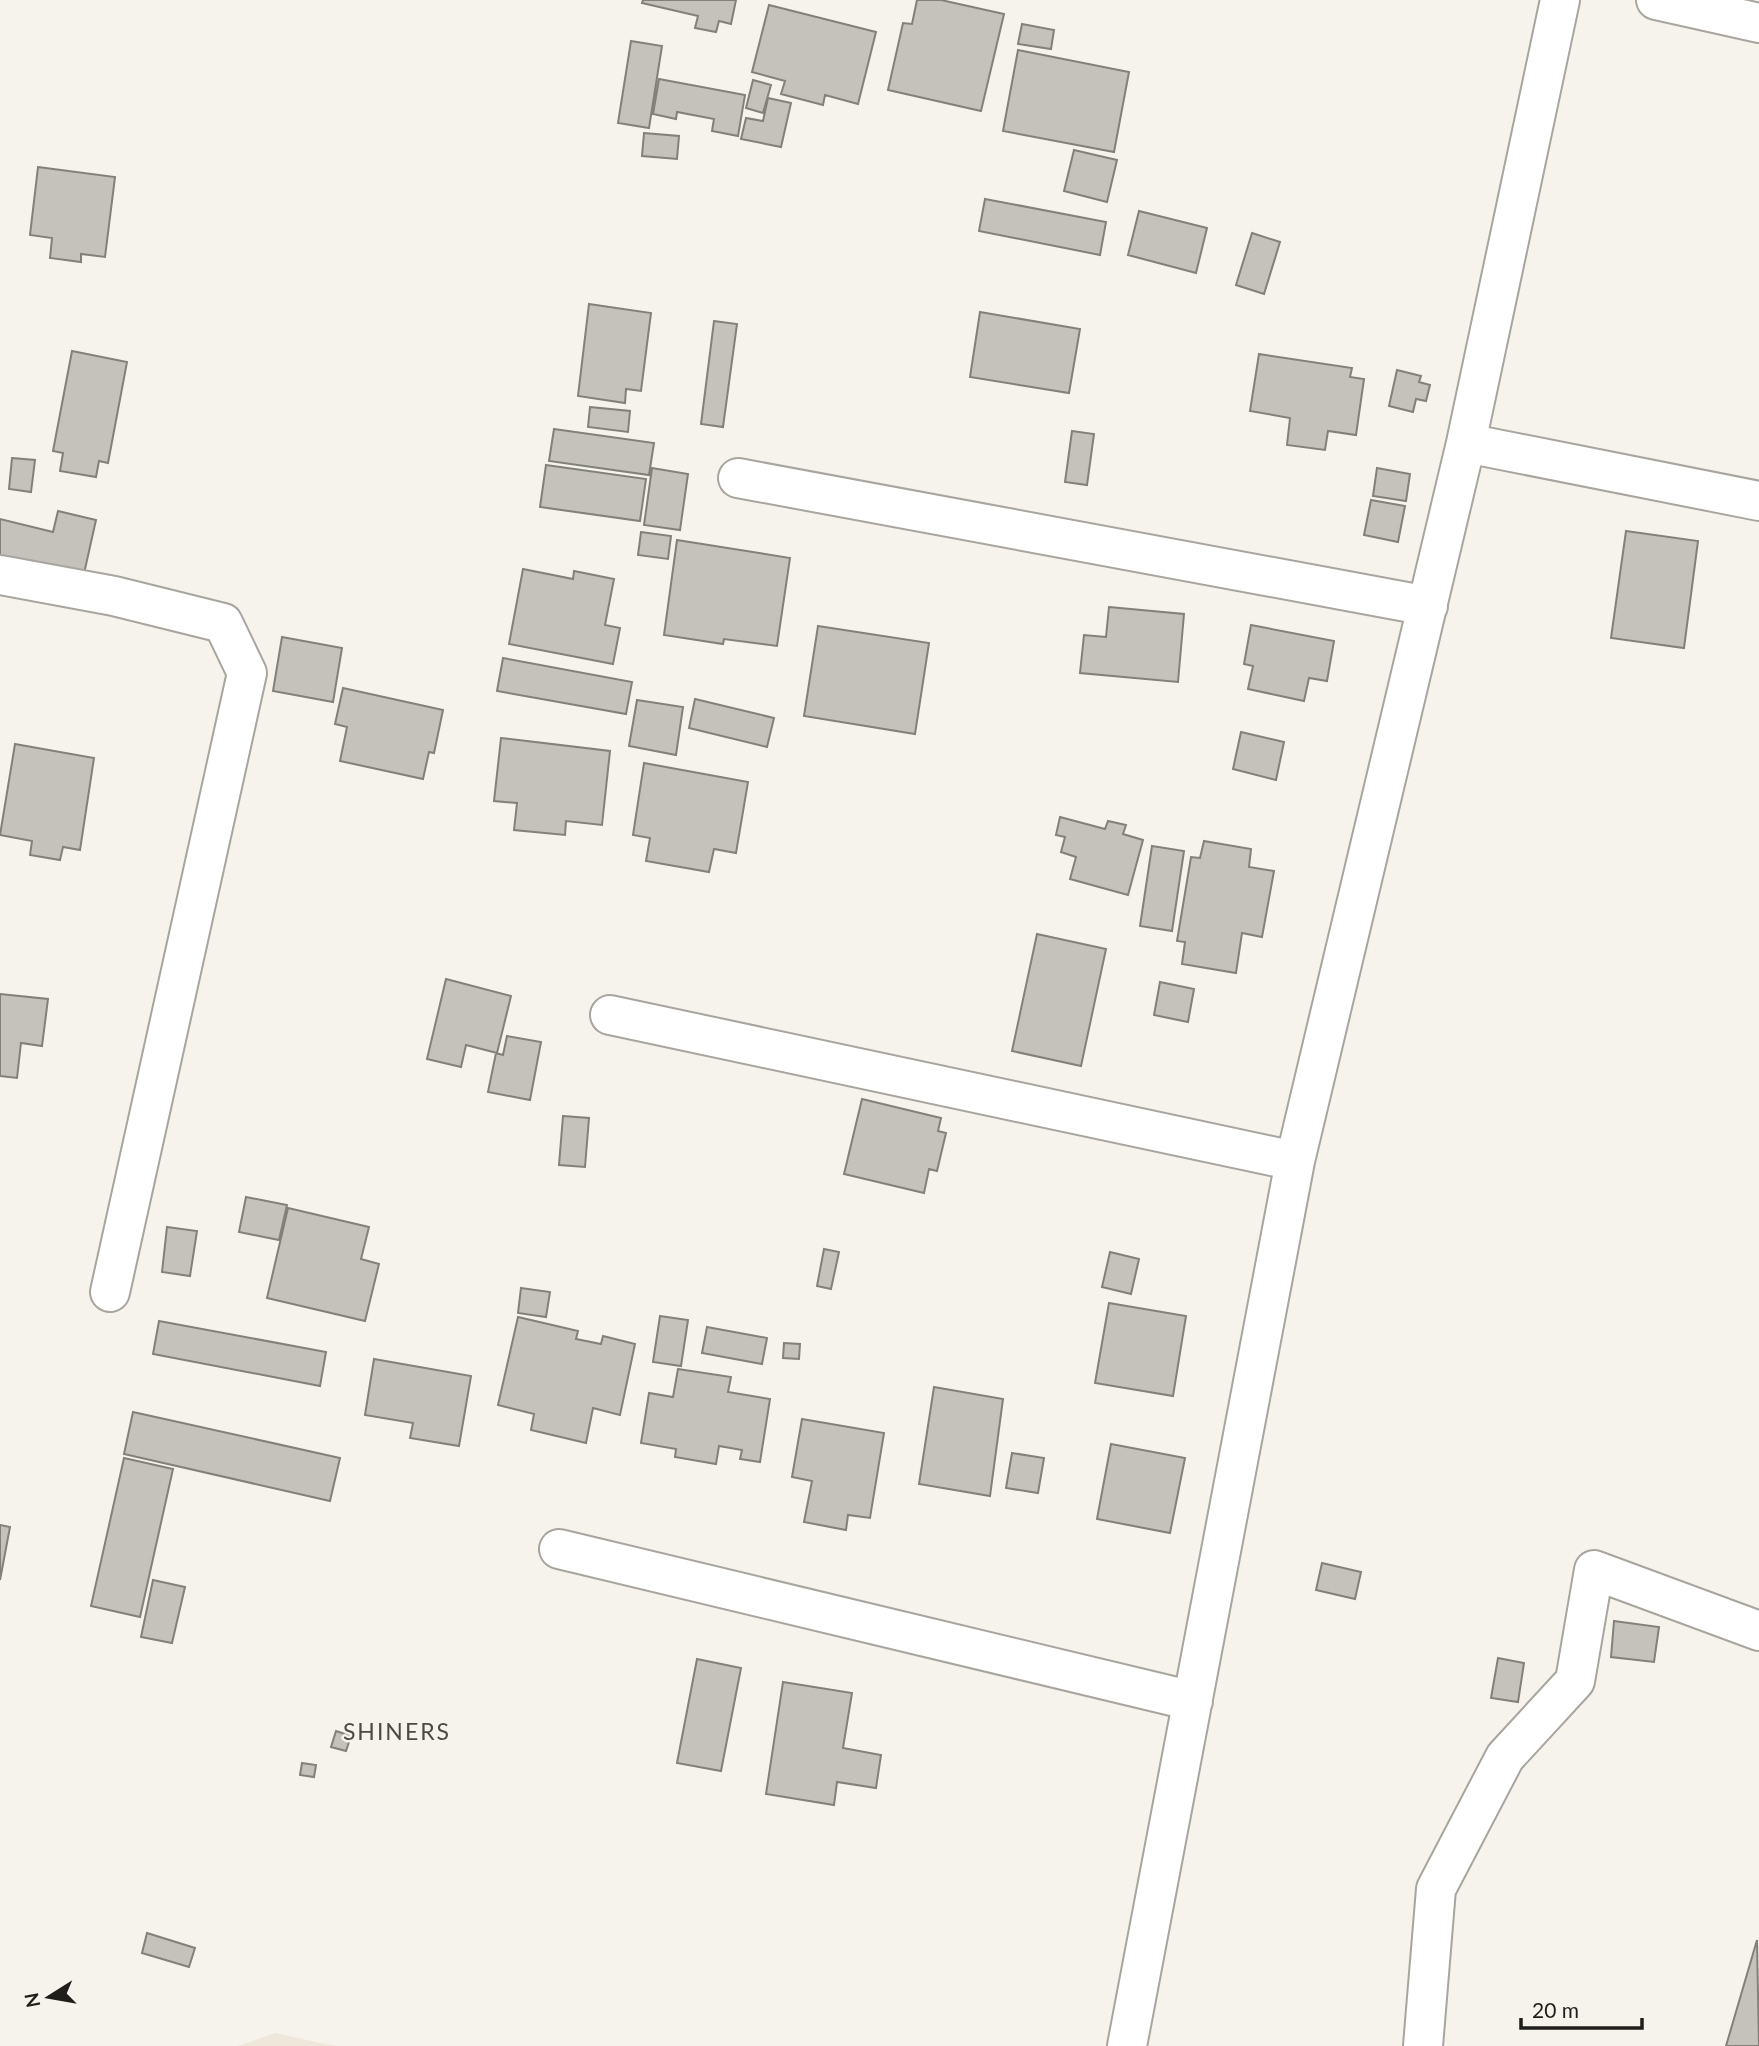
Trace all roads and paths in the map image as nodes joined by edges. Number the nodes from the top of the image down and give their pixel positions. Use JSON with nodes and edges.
{"nodes":[{"id":1,"x":1560,"y":0,"type":"edge"},
{"id":2,"x":1656,"y":0,"type":"edge"},
{"id":3,"x":1759,"y":23,"type":"edge"},
{"id":4,"x":1466,"y":443,"type":"junction"},
{"id":5,"x":738,"y":478,"type":"dead end"},
{"id":6,"x":1759,"y":500,"type":"edge"},
{"id":7,"x":0,"y":575,"type":"edge"},
{"id":8,"x":1428,"y":606,"type":"junction"},
{"id":9,"x":610,"y":1015,"type":"dead end"},
{"id":10,"x":1295,"y":1161,"type":"junction"},
{"id":11,"x":110,"y":1292,"type":"dead end"},
{"id":12,"x":559,"y":1549,"type":"dead end"},
{"id":13,"x":1759,"y":1631,"type":"edge"},
{"id":14,"x":1193,"y":1701,"type":"junction"},
{"id":15,"x":1135,"y":2038,"type":"edge"},
{"id":16,"x":1423,"y":2046,"type":"edge"}],
"edges":[{"from":1,"to":4,"type":"street"},
{"from":2,"to":3,"type":"street"},
{"from":4,"to":6,"type":"street"},
{"from":4,"to":8,"type":"street"},
{"from":5,"to":8,"type":"street"},
{"from":7,"to":11,"type":"street"},
{"from":8,"to":10,"type":"street"},
{"from":9,"to":10,"type":"street"},
{"from":10,"to":14,"type":"street"},
{"from":12,"to":14,"type":"street"},
{"from":13,"to":16,"type":"street"},
{"from":14,"to":15,"type":"street"}]}
